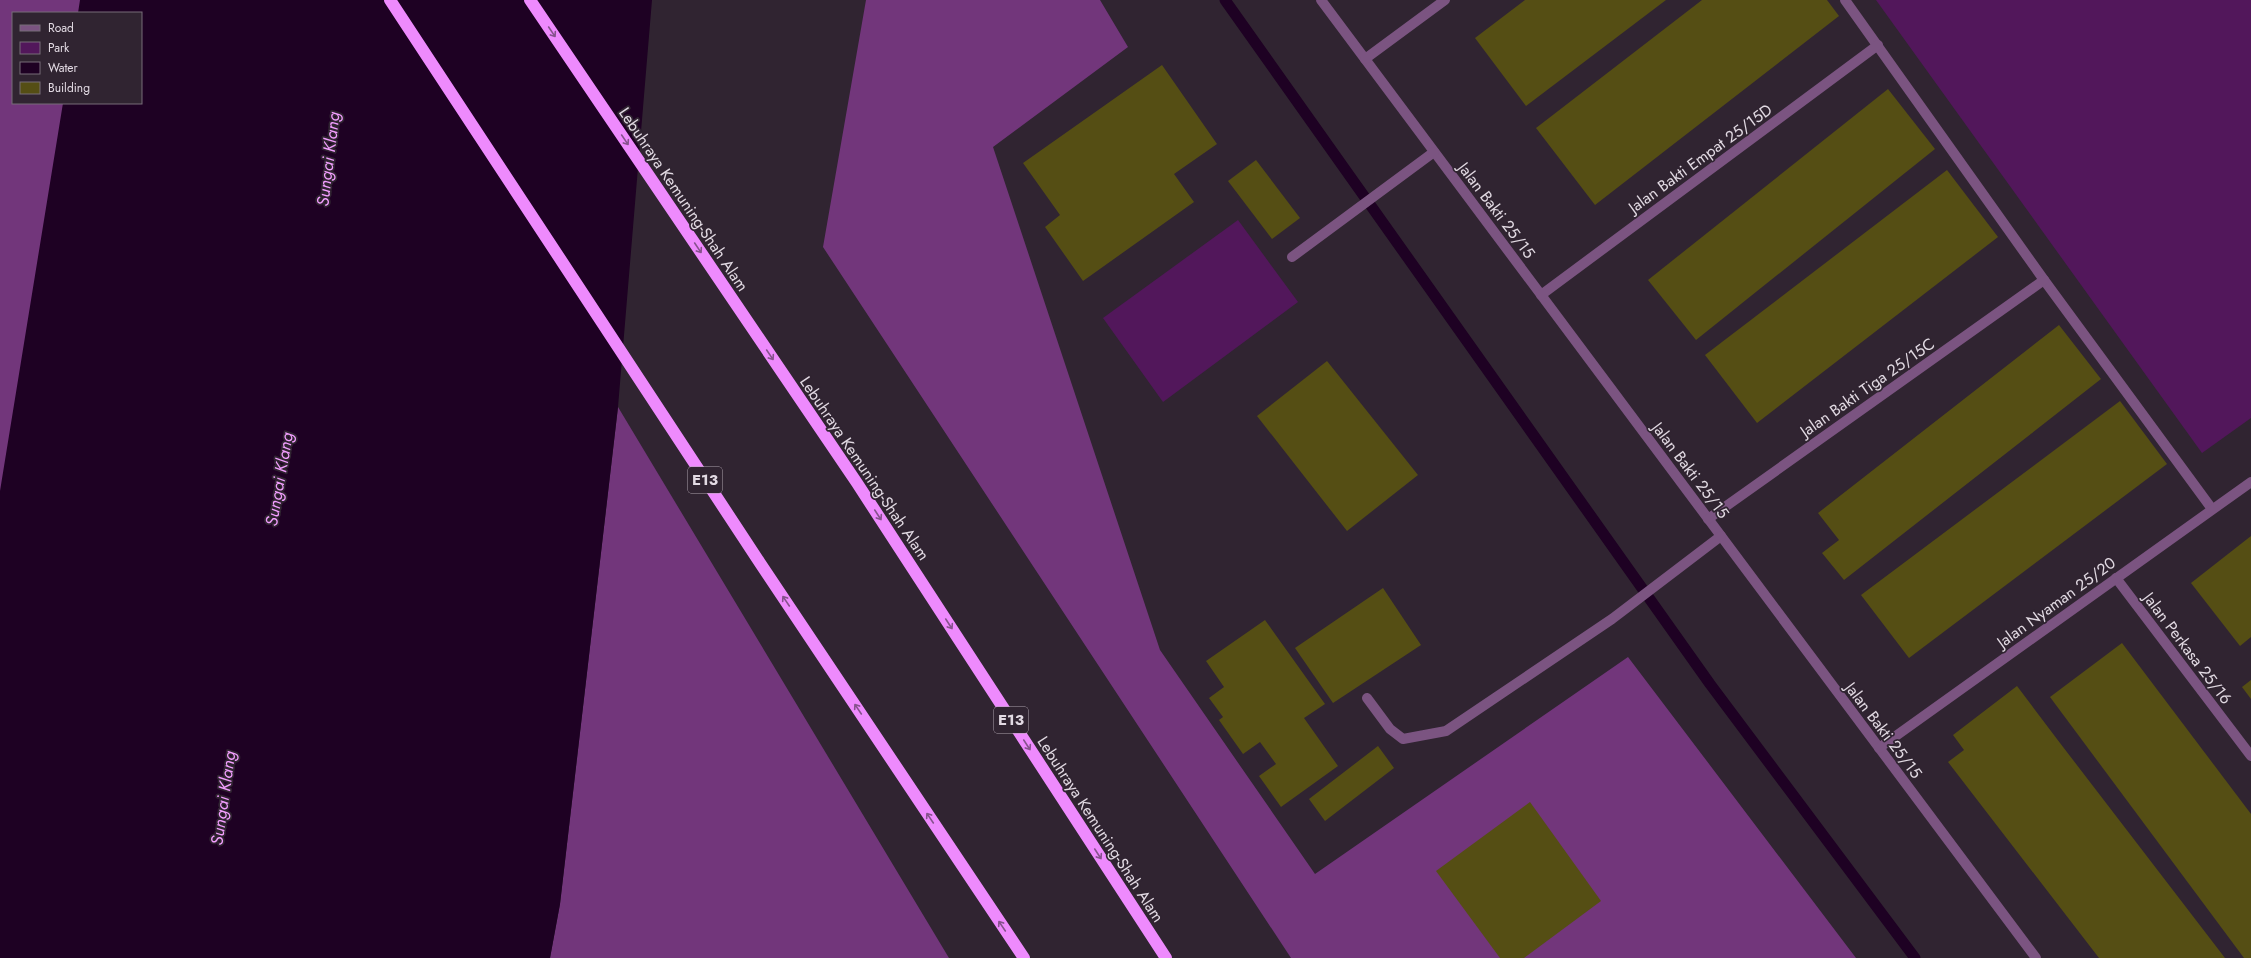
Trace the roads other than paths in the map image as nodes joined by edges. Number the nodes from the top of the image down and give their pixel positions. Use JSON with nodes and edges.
{"nodes":[{"id":1,"x":390,"y":0,"type":"edge"},
{"id":2,"x":530,"y":0,"type":"edge"},
{"id":3,"x":1321,"y":0,"type":"edge"},
{"id":4,"x":1445,"y":0,"type":"edge"},
{"id":5,"x":1846,"y":0,"type":"edge"},
{"id":6,"x":1878,"y":45,"type":"junction"},
{"id":7,"x":1365,"y":59,"type":"junction"},
{"id":8,"x":1434,"y":152,"type":"junction"},
{"id":9,"x":1292,"y":257,"type":"dead end"},
{"id":10,"x":2044,"y":280,"type":"junction"},
{"id":11,"x":1541,"y":295,"type":"junction"},
{"id":12,"x":2251,"y":482,"type":"edge"},
{"id":13,"x":2212,"y":508,"type":"junction"},
{"id":14,"x":1708,"y":519,"type":"junction"},
{"id":15,"x":1721,"y":536,"type":"junction"},
{"id":16,"x":2116,"y":578,"type":"junction"},
{"id":17,"x":1367,"y":698,"type":"dead end"},
{"id":18,"x":1879,"y":748,"type":"junction"},
{"id":19,"x":2251,"y":756,"type":"edge"},
{"id":20,"x":1024,"y":958,"type":"edge"},
{"id":21,"x":1166,"y":958,"type":"edge"},
{"id":22,"x":2036,"y":958,"type":"edge"}],
"edges":[{"from":20,"to":1,"type":"highway","number":"E13","one_way":true},
{"from":2,"to":21,"type":"highway","name":"Lebuhraya Kemuning-Shah Alam","number":"E13","one_way":true},
{"from":3,"to":7,"type":"street","name":"Jalan Bakti 25/15"},
{"from":4,"to":7,"type":"street"},
{"from":5,"to":6,"type":"street"},
{"from":6,"to":10,"type":"street"},
{"from":6,"to":11,"type":"street","name":"Jalan Bakti Empat 25/15D"},
{"from":7,"to":8,"type":"street","name":"Jalan Bakti 25/15"},
{"from":8,"to":9,"type":"street"},
{"from":8,"to":11,"type":"street","name":"Jalan Bakti 25/15"},
{"from":10,"to":13,"type":"street"},
{"from":10,"to":14,"type":"street","name":"Jalan Bakti Tiga 25/15C"},
{"from":11,"to":14,"type":"street","name":"Jalan Bakti 25/15"},
{"from":12,"to":13,"type":"street","name":"Jalan Nyaman 25/20"},
{"from":13,"to":16,"type":"street","name":"Jalan Nyaman 25/20"},
{"from":14,"to":15,"type":"street","name":"Jalan Bakti 25/15"},
{"from":15,"to":17,"type":"street"},
{"from":15,"to":18,"type":"street","name":"Jalan Bakti 25/15"},
{"from":16,"to":18,"type":"street","name":"Jalan Nyaman 25/20"},
{"from":16,"to":19,"type":"street","name":"Jalan Perkasa 25/16"},
{"from":18,"to":22,"type":"street","name":"Jalan Bakti 25/15"}]}
